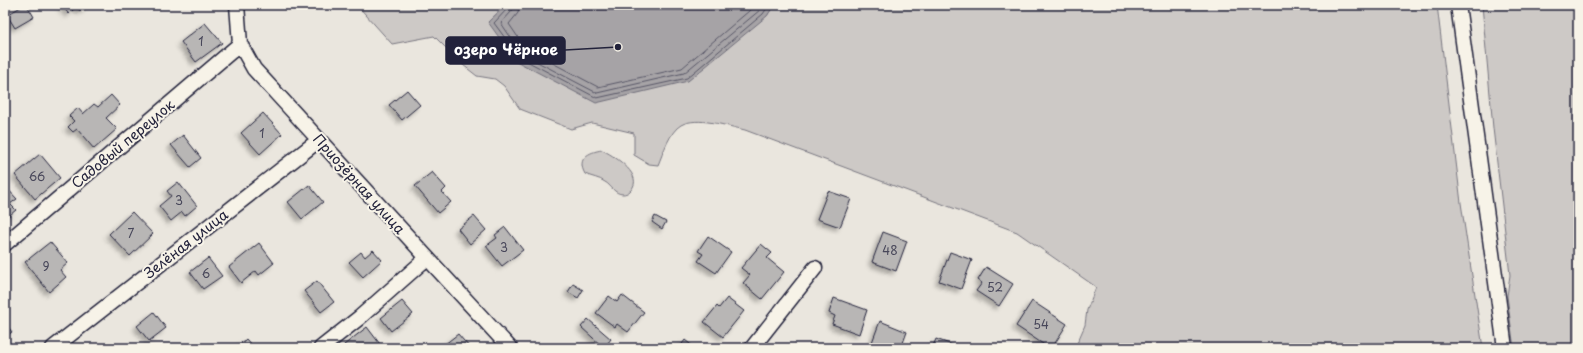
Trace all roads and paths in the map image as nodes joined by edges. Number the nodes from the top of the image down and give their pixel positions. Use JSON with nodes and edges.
{"nodes":[{"id":1,"x":237,"y":5,"type":"edge"},
{"id":2,"x":1458,"y":5,"type":"edge"},
{"id":3,"x":240,"y":44,"type":"junction"},
{"id":4,"x":319,"y":140,"type":"junction"},
{"id":5,"x":5,"y":244,"type":"edge"},
{"id":6,"x":427,"y":258,"type":"junction"},
{"id":7,"x":815,"y":268,"type":"dead end"},
{"id":8,"x":53,"y":348,"type":"edge"},
{"id":9,"x":321,"y":348,"type":"edge"},
{"id":10,"x":510,"y":348,"type":"edge"},
{"id":11,"x":752,"y":348,"type":"edge"},
{"id":12,"x":1505,"y":348,"type":"edge"}],
"edges":[{"from":1,"to":3,"type":"street","name":"Приозёрная улица"},
{"from":2,"to":12,"type":"street"},
{"from":3,"to":4,"type":"street","name":"Приозёрная улица"},
{"from":3,"to":5,"type":"street","name":"Садовый переулок"},
{"from":4,"to":6,"type":"street","name":"Приозёрная улица"},
{"from":4,"to":8,"type":"street","name":"Зелёная улица"},
{"from":6,"to":9,"type":"street"},
{"from":6,"to":10,"type":"street","name":"Приозёрная улица"},
{"from":7,"to":11,"type":"street"}]}
